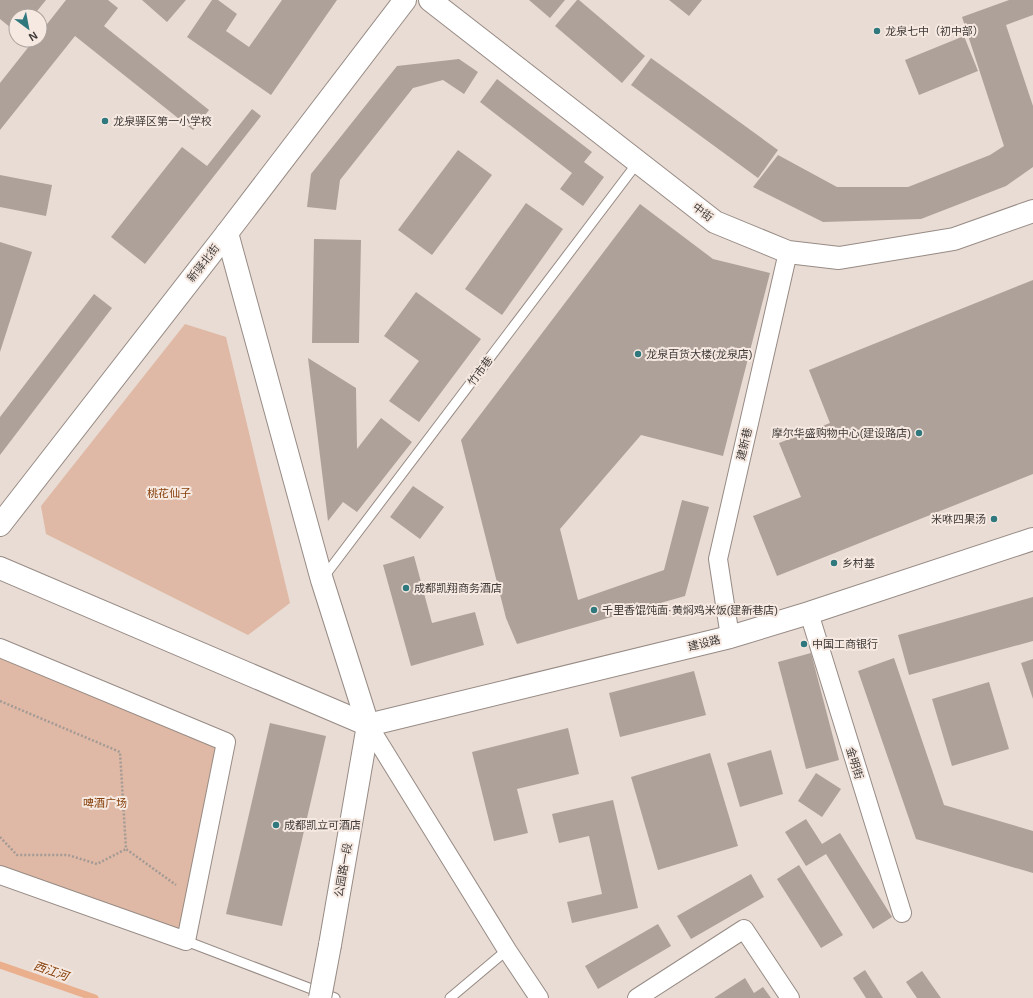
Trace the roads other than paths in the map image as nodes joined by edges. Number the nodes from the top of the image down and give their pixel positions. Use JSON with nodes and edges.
{"nodes":[{"id":1,"x":405,"y":0,"type":"edge"},
{"id":2,"x":430,"y":0,"type":"edge"},
{"id":3,"x":638,"y":162,"type":"junction"},
{"id":4,"x":1033,"y":211,"type":"edge"},
{"id":5,"x":227,"y":233,"type":"junction"},
{"id":6,"x":788,"y":252,"type":"junction"},
{"id":7,"x":0,"y":525,"type":"edge"},
{"id":8,"x":1033,"y":539,"type":"edge"},
{"id":9,"x":0,"y":568,"type":"edge"},
{"id":10,"x":322,"y":580,"type":"junction"},
{"id":11,"x":809,"y":613,"type":"junction"},
{"id":12,"x":730,"y":637,"type":"junction"},
{"id":13,"x":0,"y":648,"type":"edge"},
{"id":14,"x":368,"y":725,"type":"junction"},
{"id":15,"x":0,"y":875,"type":"edge"},
{"id":16,"x":902,"y":913,"type":"dead end"},
{"id":17,"x":186,"y":941,"type":"junction"},
{"id":18,"x":508,"y":950,"type":"junction"},
{"id":19,"x":320,"y":998,"type":"edge"},
{"id":20,"x":336,"y":998,"type":"edge"},
{"id":21,"x":450,"y":998,"type":"edge"},
{"id":22,"x":539,"y":998,"type":"edge"},
{"id":23,"x":637,"y":998,"type":"edge"},
{"id":24,"x":790,"y":998,"type":"edge"}],
"edges":[{"from":1,"to":5,"type":"street","name":"新驿北街"},
{"from":2,"to":3,"type":"street","name":"中街"},
{"from":3,"to":6,"type":"street","name":"中街"},
{"from":3,"to":10,"type":"lane","name":"竹市巷"},
{"from":4,"to":6,"type":"street","name":"中街"},
{"from":5,"to":7,"type":"street","name":"新驿北街"},
{"from":5,"to":10,"type":"street"},
{"from":6,"to":12,"type":"street","name":"建新巷"},
{"from":8,"to":11,"type":"street","name":"建设路"},
{"from":9,"to":14,"type":"street"},
{"from":10,"to":14,"type":"street"},
{"from":11,"to":12,"type":"street","name":"建设路"},
{"from":11,"to":16,"type":"street","name":"金明街"},
{"from":12,"to":14,"type":"street","name":"建设路"},
{"from":13,"to":17,"type":"street"},
{"from":14,"to":18,"type":"street"},
{"from":14,"to":19,"type":"street","name":"公园路一段","bridge":true},
{"from":15,"to":17,"type":"street"},
{"from":17,"to":20,"type":"lane"},
{"from":18,"to":21,"type":"lane"},
{"from":18,"to":22,"type":"street"},
{"from":23,"to":24,"type":"street"}]}
